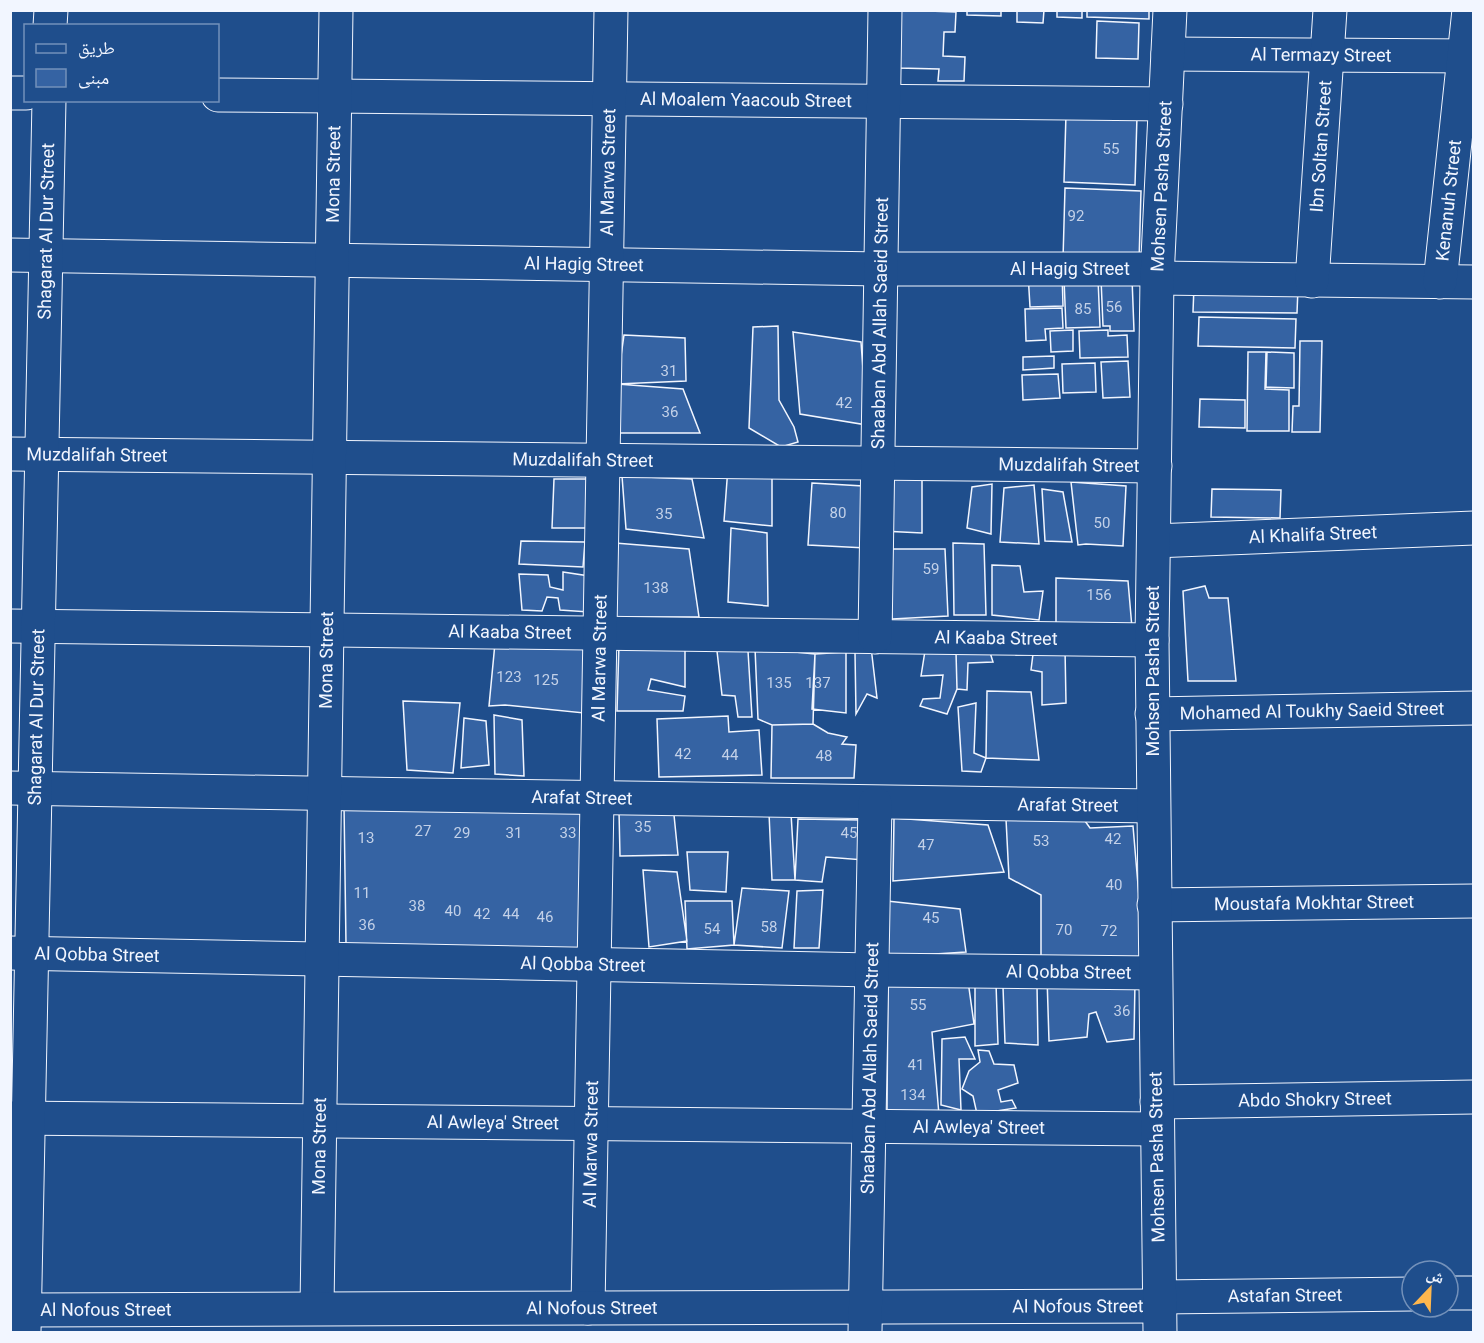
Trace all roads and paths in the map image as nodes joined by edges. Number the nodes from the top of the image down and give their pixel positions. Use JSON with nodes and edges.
{"nodes":[{"id":1,"x":336,"y":10,"type":"edge"},
{"id":2,"x":611,"y":10,"type":"edge"},
{"id":3,"x":885,"y":10,"type":"edge"},
{"id":4,"x":1170,"y":10,"type":"edge"},
{"id":5,"x":1330,"y":10,"type":"edge"},
{"id":6,"x":1469,"y":10,"type":"edge"},
{"id":7,"x":1168,"y":54,"type":"junction"},
{"id":8,"x":1326,"y":56,"type":"junction"},
{"id":9,"x":1469,"y":56,"type":"edge"},
{"id":10,"x":219,"y":95,"type":"edge"},
{"id":11,"x":334,"y":96,"type":"junction"},
{"id":12,"x":609,"y":99,"type":"junction"},
{"id":13,"x":49,"y":102,"type":"edge"},
{"id":14,"x":883,"y":102,"type":"junction"},
{"id":15,"x":1166,"y":104,"type":"junction"},
{"id":16,"x":10,"y":255,"type":"edge"},
{"id":17,"x":46,"y":256,"type":"junction"},
{"id":18,"x":332,"y":260,"type":"junction"},
{"id":19,"x":607,"y":264,"type":"junction"},
{"id":20,"x":880,"y":269,"type":"junction"},
{"id":21,"x":1157,"y":274,"type":"junction"},
{"id":22,"x":1311,"y":280,"type":"junction"},
{"id":23,"x":1440,"y":282,"type":"junction"},
{"id":24,"x":1473,"y":282,"type":"edge"},
{"id":25,"x":26,"y":454,"type":"edge"},
{"id":26,"x":330,"y":457,"type":"junction"},
{"id":27,"x":603,"y":460,"type":"junction"},
{"id":28,"x":878,"y":463,"type":"junction"},
{"id":29,"x":1155,"y":466,"type":"junction"},
{"id":30,"x":1473,"y":528,"type":"edge"},
{"id":31,"x":1154,"y":541,"type":"junction"},
{"id":32,"x":24,"y":626,"type":"edge"},
{"id":33,"x":327,"y":630,"type":"junction"},
{"id":34,"x":600,"y":633,"type":"junction"},
{"id":35,"x":875,"y":636,"type":"junction"},
{"id":36,"x":1152,"y":640,"type":"junction"},
{"id":37,"x":1473,"y":708,"type":"edge"},
{"id":38,"x":1152,"y":714,"type":"junction"},
{"id":39,"x":23,"y":788,"type":"edge"},
{"id":40,"x":325,"y":793,"type":"junction"},
{"id":41,"x":597,"y":797,"type":"junction"},
{"id":42,"x":876,"y":803,"type":"junction"},
{"id":43,"x":1153,"y":806,"type":"junction"},
{"id":44,"x":1473,"y":901,"type":"edge"},
{"id":45,"x":1155,"y":905,"type":"junction"},
{"id":46,"x":21,"y":953,"type":"edge"},
{"id":47,"x":322,"y":959,"type":"junction"},
{"id":48,"x":594,"y":964,"type":"junction"},
{"id":49,"x":872,"y":970,"type":"junction"},
{"id":50,"x":1155,"y":973,"type":"junction"},
{"id":51,"x":1473,"y":1097,"type":"edge"},
{"id":52,"x":1157,"y":1116,"type":"junction"},
{"id":53,"x":19,"y":1118,"type":"edge"},
{"id":54,"x":320,"y":1121,"type":"junction"},
{"id":55,"x":591,"y":1124,"type":"junction"},
{"id":56,"x":868,"y":1127,"type":"junction"},
{"id":57,"x":1400,"y":1295,"type":"edge"},
{"id":58,"x":317,"y":1308,"type":"junction"},
{"id":59,"x":588,"y":1308,"type":"junction"},
{"id":60,"x":1160,"y":1312,"type":"edge"},
{"id":61,"x":692,"y":1320,"type":"edge"},
{"id":62,"x":865,"y":1320,"type":"edge"},
{"id":63,"x":24,"y":1321,"type":"edge"}],
"edges":[{"from":1,"to":11,"type":"street","name":"Mona Street"},
{"from":2,"to":12,"type":"street","name":"Al Marwa Street"},
{"from":3,"to":14,"type":"street","name":"Shaaban Abd Allah Saeid Street"},
{"from":4,"to":7,"type":"street","name":"Mohsen Pasha Street"},
{"from":5,"to":8,"type":"street","name":"Ibn Soltan Street"},
{"from":6,"to":9,"type":"street","name":"Kenanuh Street"},
{"from":7,"to":8,"type":"street","name":"Al Termazy Street"},
{"from":7,"to":15,"type":"street","name":"Mohsen Pasha Street"},
{"from":8,"to":9,"type":"street","name":"Al Termazy Street"},
{"from":8,"to":22,"type":"street","name":"Ibn Soltan Street"},
{"from":9,"to":23,"type":"street","name":"Kenanuh Street"},
{"from":10,"to":11,"type":"street","name":"Al Moalem Yaacoub Street"},
{"from":11,"to":12,"type":"street","name":"Al Moalem Yaacoub Street"},
{"from":11,"to":18,"type":"street","name":"Mona Street"},
{"from":12,"to":14,"type":"street","name":"Al Moalem Yaacoub Street"},
{"from":12,"to":19,"type":"street","name":"Al Marwa Street"},
{"from":13,"to":17,"type":"street","name":"Shagarat Al Dur Street"},
{"from":14,"to":15,"type":"street","name":"Al Moalem Yaacoub Street"},
{"from":14,"to":20,"type":"street","name":"Shaaban Abd Allah Saeid Street"},
{"from":15,"to":21,"type":"street","name":"Mohsen Pasha Street"},
{"from":16,"to":17,"type":"street","name":"Al Hagig Street"},
{"from":17,"to":18,"type":"street","name":"Al Hagig Street"},
{"from":17,"to":25,"type":"street","name":"Shagarat Al Dur Street"},
{"from":18,"to":19,"type":"street","name":"Al Hagig Street"},
{"from":18,"to":26,"type":"street","name":"Mona Street"},
{"from":19,"to":20,"type":"street","name":"Al Hagig Street"},
{"from":19,"to":27,"type":"street","name":"Al Marwa Street"},
{"from":20,"to":21,"type":"street","name":"Al Hagig Street"},
{"from":20,"to":28,"type":"street","name":"Shaaban Abd Allah Saeid Street"},
{"from":21,"to":22,"type":"street","name":"Al Hagig Street"},
{"from":21,"to":29,"type":"street","name":"Mohsen Pasha Street"},
{"from":22,"to":23,"type":"street","name":"Al Hagig Street"},
{"from":23,"to":24,"type":"street","name":"Al Hagig Street"},
{"from":25,"to":26,"type":"street","name":"Muzdalifah Street"},
{"from":25,"to":32,"type":"street","name":"Shagarat Al Dur Street"},
{"from":26,"to":27,"type":"street","name":"Muzdalifah Street"},
{"from":26,"to":33,"type":"street","name":"Mona Street"},
{"from":27,"to":28,"type":"street","name":"Muzdalifah Street"},
{"from":27,"to":34,"type":"street","name":"Al Marwa Street"},
{"from":28,"to":29,"type":"street","name":"Muzdalifah Street"},
{"from":28,"to":35,"type":"street","name":"Shaaban Abd Allah Saeid Street"},
{"from":29,"to":31,"type":"street","name":"Mohsen Pasha Street"},
{"from":30,"to":31,"type":"street","name":"Al Khalifa Street"},
{"from":31,"to":36,"type":"street","name":"Mohsen Pasha Street"},
{"from":32,"to":33,"type":"street","name":"Al Kaaba Street"},
{"from":32,"to":39,"type":"street","name":"Shagarat Al Dur Street"},
{"from":33,"to":34,"type":"street","name":"Al Kaaba Street"},
{"from":33,"to":40,"type":"street","name":"Mona Street"},
{"from":34,"to":35,"type":"street","name":"Al Kaaba Street"},
{"from":34,"to":41,"type":"street","name":"Al Marwa Street"},
{"from":35,"to":36,"type":"street","name":"Al Kaaba Street"},
{"from":36,"to":38,"type":"street","name":"Mohsen Pasha Street"},
{"from":37,"to":38,"type":"street","name":"Mohamed Al Toukhy Saeid Street"},
{"from":38,"to":43,"type":"street","name":"Mohsen Pasha Street"},
{"from":39,"to":40,"type":"street","name":"Arafat Street"},
{"from":39,"to":46,"type":"street","name":"Shagarat Al Dur Street"},
{"from":40,"to":41,"type":"street","name":"Arafat Street"},
{"from":40,"to":47,"type":"street","name":"Mona Street"},
{"from":41,"to":42,"type":"street","name":"Arafat Street"},
{"from":41,"to":48,"type":"street","name":"Al Marwa Street"},
{"from":42,"to":43,"type":"street","name":"Arafat Street"},
{"from":42,"to":49,"type":"street","name":"Shaaban Abd Allah Saeid Street"},
{"from":43,"to":45,"type":"street","name":"Mohsen Pasha Street"},
{"from":44,"to":45,"type":"street","name":"Moustafa Mokhtar Street"},
{"from":45,"to":50,"type":"street","name":"Mohsen Pasha Street"},
{"from":46,"to":47,"type":"street","name":"Al Qobba Street"},
{"from":46,"to":53,"type":"street","name":"Shagarat Al Dur Street"},
{"from":47,"to":48,"type":"street","name":"Al Qobba Street"},
{"from":47,"to":54,"type":"street","name":"Mona Street"},
{"from":48,"to":49,"type":"street","name":"Al Qobba Street"},
{"from":48,"to":55,"type":"street","name":"Al Marwa Street"},
{"from":49,"to":50,"type":"street","name":"Al Qobba Street"},
{"from":49,"to":56,"type":"street","name":"Shaaban Abd Allah Saeid Street"},
{"from":50,"to":52,"type":"street","name":"Mohsen Pasha Street"},
{"from":51,"to":52,"type":"street","name":"Abdo Shokry Street"},
{"from":52,"to":56,"type":"street","name":"Al Awleya' Street"},
{"from":52,"to":60,"type":"street","name":"Mohsen Pasha Street"},
{"from":53,"to":54,"type":"street","name":"Al Awleya' Street"},
{"from":53,"to":63,"type":"street","name":"Shagarat Al Dur Street"},
{"from":54,"to":55,"type":"street","name":"Al Awleya' Street"},
{"from":54,"to":58,"type":"street","name":"Mona Street"},
{"from":55,"to":56,"type":"street","name":"Al Awleya' Street"},
{"from":55,"to":59,"type":"street","name":"Al Marwa Street"},
{"from":56,"to":62,"type":"street","name":"Shaaban Abd Allah Saeid Street"},
{"from":57,"to":60,"type":"street","name":"Astafan Street"},
{"from":58,"to":59,"type":"street","name":"Al Nofous Street"},
{"from":58,"to":63,"type":"street","name":"Al Nofous Street"},
{"from":59,"to":61,"type":"street","name":"Al Nofous Street"},
{"from":60,"to":62,"type":"street","name":"Al Nofous Street"},
{"from":61,"to":62,"type":"street","name":"Al Nofous Street"}]}
